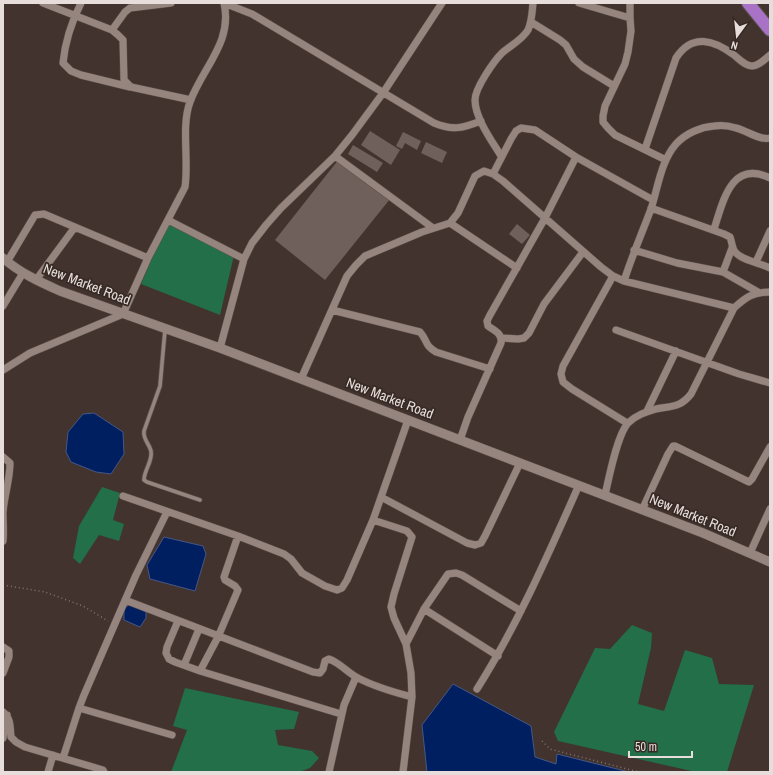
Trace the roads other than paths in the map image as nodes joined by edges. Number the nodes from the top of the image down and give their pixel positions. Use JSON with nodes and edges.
{"nodes":[{"id":1,"x":43,"y":3,"type":"edge"},
{"id":2,"x":81,"y":3,"type":"edge"},
{"id":3,"x":171,"y":3,"type":"edge"},
{"id":4,"x":224,"y":3,"type":"edge"},
{"id":5,"x":442,"y":3,"type":"edge"},
{"id":6,"x":533,"y":3,"type":"edge"},
{"id":7,"x":580,"y":3,"type":"edge"},
{"id":8,"x":630,"y":3,"type":"edge"},
{"id":9,"x":748,"y":3,"type":"edge"},
{"id":10,"x":75,"y":15,"type":"junction"},
{"id":11,"x":630,"y":18,"type":"junction"},
{"id":12,"x":532,"y":22,"type":"junction"},
{"id":13,"x":768,"y":23,"type":"edge"},
{"id":14,"x":112,"y":30,"type":"junction"},
{"id":15,"x":770,"y":55,"type":"edge"},
{"id":16,"x":614,"y":86,"type":"junction"},
{"id":17,"x":131,"y":87,"type":"junction"},
{"id":18,"x":383,"y":93,"type":"junction"},
{"id":19,"x":191,"y":100,"type":"junction"},
{"id":20,"x":481,"y":121,"type":"junction"},
{"id":21,"x":770,"y":138,"type":"edge"},
{"id":22,"x":645,"y":149,"type":"junction"},
{"id":23,"x":335,"y":156,"type":"junction"},
{"id":24,"x":501,"y":156,"type":"junction"},
{"id":25,"x":576,"y":157,"type":"junction"},
{"id":26,"x":666,"y":160,"type":"junction"},
{"id":27,"x":493,"y":174,"type":"junction"},
{"id":28,"x":770,"y":178,"type":"edge"},
{"id":29,"x":653,"y":200,"type":"junction"},
{"id":30,"x":651,"y":208,"type":"junction"},
{"id":31,"x":545,"y":218,"type":"junction"},
{"id":32,"x":168,"y":220,"type":"junction"},
{"id":33,"x":450,"y":223,"type":"junction"},
{"id":34,"x":75,"y":227,"type":"junction"},
{"id":35,"x":433,"y":228,"type":"junction"},
{"id":36,"x":714,"y":229,"type":"junction"},
{"id":37,"x":770,"y":231,"type":"edge"},
{"id":38,"x":732,"y":248,"type":"junction"},
{"id":39,"x":634,"y":250,"type":"junction"},
{"id":40,"x":583,"y":252,"type":"junction"},
{"id":41,"x":148,"y":258,"type":"junction"},
{"id":42,"x":244,"y":259,"type":"junction"},
{"id":43,"x":5,"y":260,"type":"edge"},
{"id":44,"x":756,"y":262,"type":"junction"},
{"id":45,"x":517,"y":268,"type":"junction"},
{"id":46,"x":770,"y":268,"type":"edge"},
{"id":47,"x":723,"y":272,"type":"junction"},
{"id":48,"x":23,"y":273,"type":"junction"},
{"id":49,"x":613,"y":276,"type":"junction"},
{"id":50,"x":36,"y":280,"type":"junction"},
{"id":51,"x":624,"y":281,"type":"junction"},
{"id":52,"x":758,"y":292,"type":"junction"},
{"id":53,"x":770,"y":292,"type":"edge"},
{"id":54,"x":3,"y":306,"type":"edge"},
{"id":55,"x":734,"y":308,"type":"junction"},
{"id":56,"x":332,"y":310,"type":"junction"},
{"id":57,"x":123,"y":314,"type":"junction"},
{"id":58,"x":165,"y":329,"type":"junction"},
{"id":59,"x":616,"y":330,"type":"dead end"},
{"id":60,"x":502,"y":338,"type":"junction"},
{"id":61,"x":220,"y":348,"type":"junction"},
{"id":62,"x":676,"y":351,"type":"junction"},
{"id":63,"x":707,"y":363,"type":"junction"},
{"id":64,"x":490,"y":369,"type":"junction"},
{"id":65,"x":3,"y":370,"type":"edge"},
{"id":66,"x":301,"y":379,"type":"junction"},
{"id":67,"x":770,"y":383,"type":"edge"},
{"id":68,"x":648,"y":411,"type":"junction"},
{"id":69,"x":408,"y":420,"type":"junction"},
{"id":70,"x":627,"y":423,"type":"junction"},
{"id":71,"x":460,"y":440,"type":"junction"},
{"id":72,"x":770,"y":447,"type":"edge"},
{"id":73,"x":3,"y":457,"type":"edge"},
{"id":74,"x":520,"y":463,"type":"junction"},
{"id":75,"x":579,"y":485,"type":"junction"},
{"id":76,"x":605,"y":495,"type":"junction"},
{"id":77,"x":123,"y":496,"type":"dead end"},
{"id":78,"x":381,"y":497,"type":"junction"},
{"id":79,"x":200,"y":500,"type":"dead end"},
{"id":80,"x":770,"y":509,"type":"edge"},
{"id":81,"x":642,"y":510,"type":"junction"},
{"id":82,"x":167,"y":512,"type":"junction"},
{"id":83,"x":3,"y":520,"type":"edge"},
{"id":84,"x":373,"y":520,"type":"junction"},
{"id":85,"x":238,"y":536,"type":"junction"},
{"id":86,"x":3,"y":541,"type":"edge"},
{"id":87,"x":750,"y":553,"type":"junction"},
{"id":88,"x":770,"y":562,"type":"edge"},
{"id":89,"x":125,"y":600,"type":"junction"},
{"id":90,"x":424,"y":608,"type":"junction"},
{"id":91,"x":521,"y":611,"type":"junction"},
{"id":92,"x":178,"y":621,"type":"junction"},
{"id":93,"x":199,"y":629,"type":"junction"},
{"id":94,"x":218,"y":637,"type":"junction"},
{"id":95,"x":406,"y":644,"type":"junction"},
{"id":96,"x":3,"y":648,"type":"edge"},
{"id":97,"x":498,"y":656,"type":"junction"},
{"id":98,"x":184,"y":665,"type":"junction"},
{"id":99,"x":200,"y":671,"type":"junction"},
{"id":100,"x":3,"y":673,"type":"edge"},
{"id":101,"x":356,"y":677,"type":"junction"},
{"id":102,"x":477,"y":689,"type":"dead end"},
{"id":103,"x":412,"y":697,"type":"junction"},
{"id":104,"x":78,"y":708,"type":"junction"},
{"id":105,"x":5,"y":713,"type":"edge"},
{"id":106,"x":341,"y":714,"type":"junction"},
{"id":107,"x":172,"y":735,"type":"dead end"},
{"id":108,"x":3,"y":738,"type":"edge"},
{"id":109,"x":53,"y":755,"type":"junction"},
{"id":110,"x":63,"y":758,"type":"junction"},
{"id":111,"x":106,"y":771,"type":"edge"},
{"id":112,"x":48,"y":772,"type":"edge"},
{"id":113,"x":329,"y":772,"type":"edge"},
{"id":114,"x":403,"y":772,"type":"edge"}],
"edges":[{"from":1,"to":10,"type":"street"},
{"from":2,"to":10,"type":"street"},
{"from":3,"to":14,"type":"street"},
{"from":4,"to":18,"type":"street"},
{"from":4,"to":19,"type":"street"},
{"from":5,"to":18,"type":"street"},
{"from":6,"to":12,"type":"street"},
{"from":7,"to":11,"type":"street"},
{"from":8,"to":11,"type":"street"},
{"from":9,"to":13,"type":"highway"},
{"from":10,"to":14,"type":"street"},
{"from":10,"to":17,"type":"street"},
{"from":11,"to":16,"type":"street"},
{"from":12,"to":16,"type":"street"},
{"from":12,"to":20,"type":"street"},
{"from":14,"to":17,"type":"street"},
{"from":15,"to":22,"type":"street"},
{"from":16,"to":22,"type":"street"},
{"from":17,"to":19,"type":"street"},
{"from":18,"to":20,"type":"street"},
{"from":18,"to":23,"type":"street"},
{"from":19,"to":32,"type":"street"},
{"from":20,"to":24,"type":"street"},
{"from":21,"to":26,"type":"street"},
{"from":22,"to":26,"type":"street"},
{"from":23,"to":35,"type":"street"},
{"from":23,"to":42,"type":"street"},
{"from":24,"to":25,"type":"street"},
{"from":24,"to":27,"type":"street"},
{"from":25,"to":29,"type":"street"},
{"from":25,"to":31,"type":"street"},
{"from":26,"to":29,"type":"street"},
{"from":27,"to":31,"type":"street"},
{"from":27,"to":33,"type":"street"},
{"from":28,"to":36,"type":"street"},
{"from":29,"to":30,"type":"street"},
{"from":30,"to":36,"type":"street"},
{"from":30,"to":39,"type":"street"},
{"from":31,"to":40,"type":"street"},
{"from":31,"to":45,"type":"street"},
{"from":32,"to":41,"type":"street"},
{"from":32,"to":42,"type":"street"},
{"from":33,"to":35,"type":"street"},
{"from":33,"to":45,"type":"street"},
{"from":34,"to":41,"type":"street"},
{"from":34,"to":43,"type":"street"},
{"from":34,"to":50,"type":"street"},
{"from":35,"to":56,"type":"street"},
{"from":36,"to":38,"type":"street"},
{"from":37,"to":44,"type":"street"},
{"from":38,"to":44,"type":"street"},
{"from":38,"to":47,"type":"street"},
{"from":39,"to":47,"type":"street"},
{"from":39,"to":51,"type":"street"},
{"from":40,"to":49,"type":"street"},
{"from":40,"to":60,"type":"street"},
{"from":41,"to":57,"type":"street"},
{"from":42,"to":61,"type":"street"},
{"from":43,"to":48,"type":"street","name":"New Market Road"},
{"from":44,"to":46,"type":"street"},
{"from":45,"to":60,"type":"street"},
{"from":47,"to":52,"type":"street"},
{"from":48,"to":50,"type":"street","name":"New Market Road"},
{"from":48,"to":54,"type":"street"},
{"from":49,"to":51,"type":"street"},
{"from":49,"to":70,"type":"street"},
{"from":50,"to":57,"type":"street","name":"New Market Road"},
{"from":51,"to":55,"type":"street"},
{"from":52,"to":53,"type":"street"},
{"from":52,"to":55,"type":"street"},
{"from":55,"to":63,"type":"street"},
{"from":56,"to":64,"type":"street"},
{"from":56,"to":66,"type":"street"},
{"from":57,"to":58,"type":"street","name":"New Market Road"},
{"from":57,"to":65,"type":"street"},
{"from":58,"to":61,"type":"street","name":"New Market Road"},
{"from":58,"to":79,"type":"lane"},
{"from":59,"to":62,"type":"street"},
{"from":60,"to":64,"type":"street"},
{"from":61,"to":66,"type":"street","name":"New Market Road"},
{"from":62,"to":63,"type":"street"},
{"from":62,"to":68,"type":"street"},
{"from":63,"to":67,"type":"street"},
{"from":63,"to":68,"type":"street"},
{"from":64,"to":71,"type":"street"},
{"from":66,"to":69,"type":"street","name":"New Market Road"},
{"from":68,"to":70,"type":"street"},
{"from":69,"to":71,"type":"street","name":"New Market Road"},
{"from":69,"to":78,"type":"street"},
{"from":70,"to":76,"type":"street"},
{"from":71,"to":74,"type":"street","name":"New Market Road"},
{"from":72,"to":81,"type":"street"},
{"from":73,"to":83,"type":"street"},
{"from":74,"to":75,"type":"street","name":"New Market Road"},
{"from":74,"to":78,"type":"street"},
{"from":75,"to":76,"type":"street","name":"New Market Road"},
{"from":75,"to":91,"type":"street"},
{"from":76,"to":81,"type":"street","name":"New Market Road"},
{"from":77,"to":82,"type":"street"},
{"from":78,"to":84,"type":"street"},
{"from":80,"to":87,"type":"street"},
{"from":81,"to":87,"type":"street","name":"New Market Road"},
{"from":82,"to":85,"type":"street"},
{"from":82,"to":89,"type":"street"},
{"from":83,"to":86,"type":"street"},
{"from":84,"to":85,"type":"street"},
{"from":84,"to":95,"type":"street"},
{"from":85,"to":94,"type":"street"},
{"from":87,"to":88,"type":"street","name":"New Market Road"},
{"from":89,"to":92,"type":"street"},
{"from":89,"to":104,"type":"street"},
{"from":90,"to":91,"type":"street"},
{"from":90,"to":95,"type":"street"},
{"from":90,"to":97,"type":"street"},
{"from":91,"to":97,"type":"street"},
{"from":92,"to":93,"type":"street"},
{"from":92,"to":98,"type":"street"},
{"from":93,"to":94,"type":"street"},
{"from":93,"to":98,"type":"street"},
{"from":94,"to":99,"type":"street"},
{"from":94,"to":101,"type":"street"},
{"from":95,"to":103,"type":"street"},
{"from":96,"to":100,"type":"street"},
{"from":97,"to":102,"type":"street"},
{"from":98,"to":99,"type":"street"},
{"from":99,"to":106,"type":"street"},
{"from":101,"to":103,"type":"street"},
{"from":101,"to":106,"type":"street"},
{"from":103,"to":114,"type":"street"},
{"from":104,"to":107,"type":"street"},
{"from":104,"to":110,"type":"street"},
{"from":105,"to":108,"type":"street"},
{"from":105,"to":109,"type":"street"},
{"from":106,"to":113,"type":"street"},
{"from":109,"to":110,"type":"street"},
{"from":109,"to":112,"type":"street"},
{"from":110,"to":111,"type":"street"}]}
